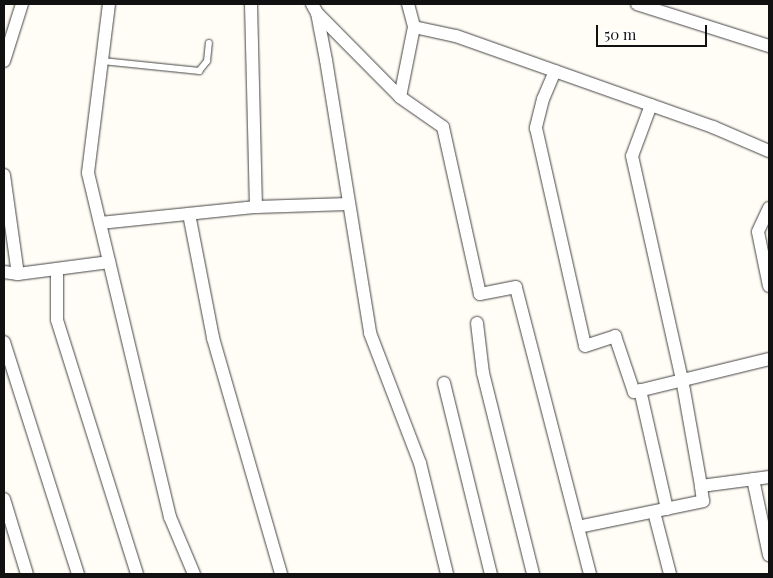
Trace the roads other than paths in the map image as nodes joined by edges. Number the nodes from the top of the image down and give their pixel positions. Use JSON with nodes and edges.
{"nodes":[{"id":1,"x":22,"y":4,"type":"edge"},
{"id":2,"x":109,"y":4,"type":"edge"},
{"id":3,"x":250,"y":4,"type":"edge"},
{"id":4,"x":408,"y":4,"type":"edge"},
{"id":5,"x":636,"y":4,"type":"edge"},
{"id":6,"x":314,"y":8,"type":"edge"},
{"id":7,"x":414,"y":26,"type":"junction"},
{"id":8,"x":209,"y":43,"type":"dead end"},
{"id":9,"x":769,"y":46,"type":"edge"},
{"id":10,"x":4,"y":61,"type":"edge"},
{"id":11,"x":102,"y":61,"type":"junction"},
{"id":12,"x":555,"y":71,"type":"junction"},
{"id":13,"x":400,"y":97,"type":"junction"},
{"id":14,"x":651,"y":105,"type":"junction"},
{"id":15,"x":769,"y":151,"type":"edge"},
{"id":16,"x":4,"y":175,"type":"edge"},
{"id":17,"x":348,"y":204,"type":"junction"},
{"id":18,"x":256,"y":207,"type":"junction"},
{"id":19,"x":769,"y":208,"type":"edge"},
{"id":20,"x":189,"y":214,"type":"junction"},
{"id":21,"x":100,"y":223,"type":"junction"},
{"id":22,"x":109,"y":262,"type":"junction"},
{"id":23,"x":57,"y":269,"type":"junction"},
{"id":24,"x":4,"y":272,"type":"edge"},
{"id":25,"x":18,"y":274,"type":"junction"},
{"id":26,"x":769,"y":286,"type":"edge"},
{"id":27,"x":477,"y":324,"type":"dead end"},
{"id":28,"x":4,"y":342,"type":"edge"},
{"id":29,"x":769,"y":359,"type":"edge"},
{"id":30,"x":682,"y":379,"type":"junction"},
{"id":31,"x":444,"y":383,"type":"dead end"},
{"id":32,"x":640,"y":390,"type":"junction"},
{"id":33,"x":769,"y":477,"type":"edge"},
{"id":34,"x":753,"y":479,"type":"junction"},
{"id":35,"x":701,"y":486,"type":"junction"},
{"id":36,"x":4,"y":499,"type":"edge"},
{"id":37,"x":668,"y":509,"type":"junction"},
{"id":38,"x":654,"y":512,"type":"junction"},
{"id":39,"x":578,"y":527,"type":"junction"},
{"id":40,"x":769,"y":556,"type":"edge"},
{"id":41,"x":27,"y":574,"type":"edge"},
{"id":42,"x":78,"y":574,"type":"edge"},
{"id":43,"x":137,"y":574,"type":"edge"},
{"id":44,"x":194,"y":574,"type":"edge"},
{"id":45,"x":281,"y":574,"type":"edge"},
{"id":46,"x":447,"y":574,"type":"edge"},
{"id":47,"x":491,"y":574,"type":"edge"},
{"id":48,"x":533,"y":574,"type":"edge"},
{"id":49,"x":590,"y":574,"type":"edge"},
{"id":50,"x":670,"y":574,"type":"edge"}],
"edges":[{"from":1,"to":10,"type":"street"},
{"from":2,"to":11,"type":"street"},
{"from":3,"to":18,"type":"street"},
{"from":4,"to":7,"type":"street"},
{"from":5,"to":9,"type":"street"},
{"from":6,"to":13,"type":"street"},
{"from":6,"to":17,"type":"street"},
{"from":7,"to":12,"type":"street"},
{"from":7,"to":13,"type":"street"},
{"from":8,"to":11,"type":"lane"},
{"from":11,"to":21,"type":"street"},
{"from":12,"to":14,"type":"street"},
{"from":12,"to":32,"type":"street"},
{"from":13,"to":39,"type":"street"},
{"from":14,"to":15,"type":"street"},
{"from":14,"to":30,"type":"street"},
{"from":16,"to":25,"type":"street"},
{"from":17,"to":18,"type":"street"},
{"from":17,"to":46,"type":"street"},
{"from":18,"to":20,"type":"street"},
{"from":19,"to":26,"type":"street"},
{"from":20,"to":21,"type":"street"},
{"from":20,"to":45,"type":"street"},
{"from":21,"to":22,"type":"street"},
{"from":22,"to":23,"type":"street"},
{"from":22,"to":44,"type":"street"},
{"from":23,"to":25,"type":"street"},
{"from":23,"to":43,"type":"street"},
{"from":24,"to":25,"type":"street"},
{"from":27,"to":48,"type":"street"},
{"from":28,"to":42,"type":"street"},
{"from":29,"to":30,"type":"street"},
{"from":30,"to":32,"type":"street"},
{"from":30,"to":35,"type":"street"},
{"from":31,"to":47,"type":"street"},
{"from":32,"to":37,"type":"street"},
{"from":33,"to":34,"type":"street"},
{"from":34,"to":35,"type":"street"},
{"from":34,"to":40,"type":"street"},
{"from":35,"to":37,"type":"street"},
{"from":36,"to":41,"type":"street"},
{"from":37,"to":38,"type":"street"},
{"from":38,"to":39,"type":"street"},
{"from":38,"to":50,"type":"street"},
{"from":39,"to":49,"type":"street"}]}
